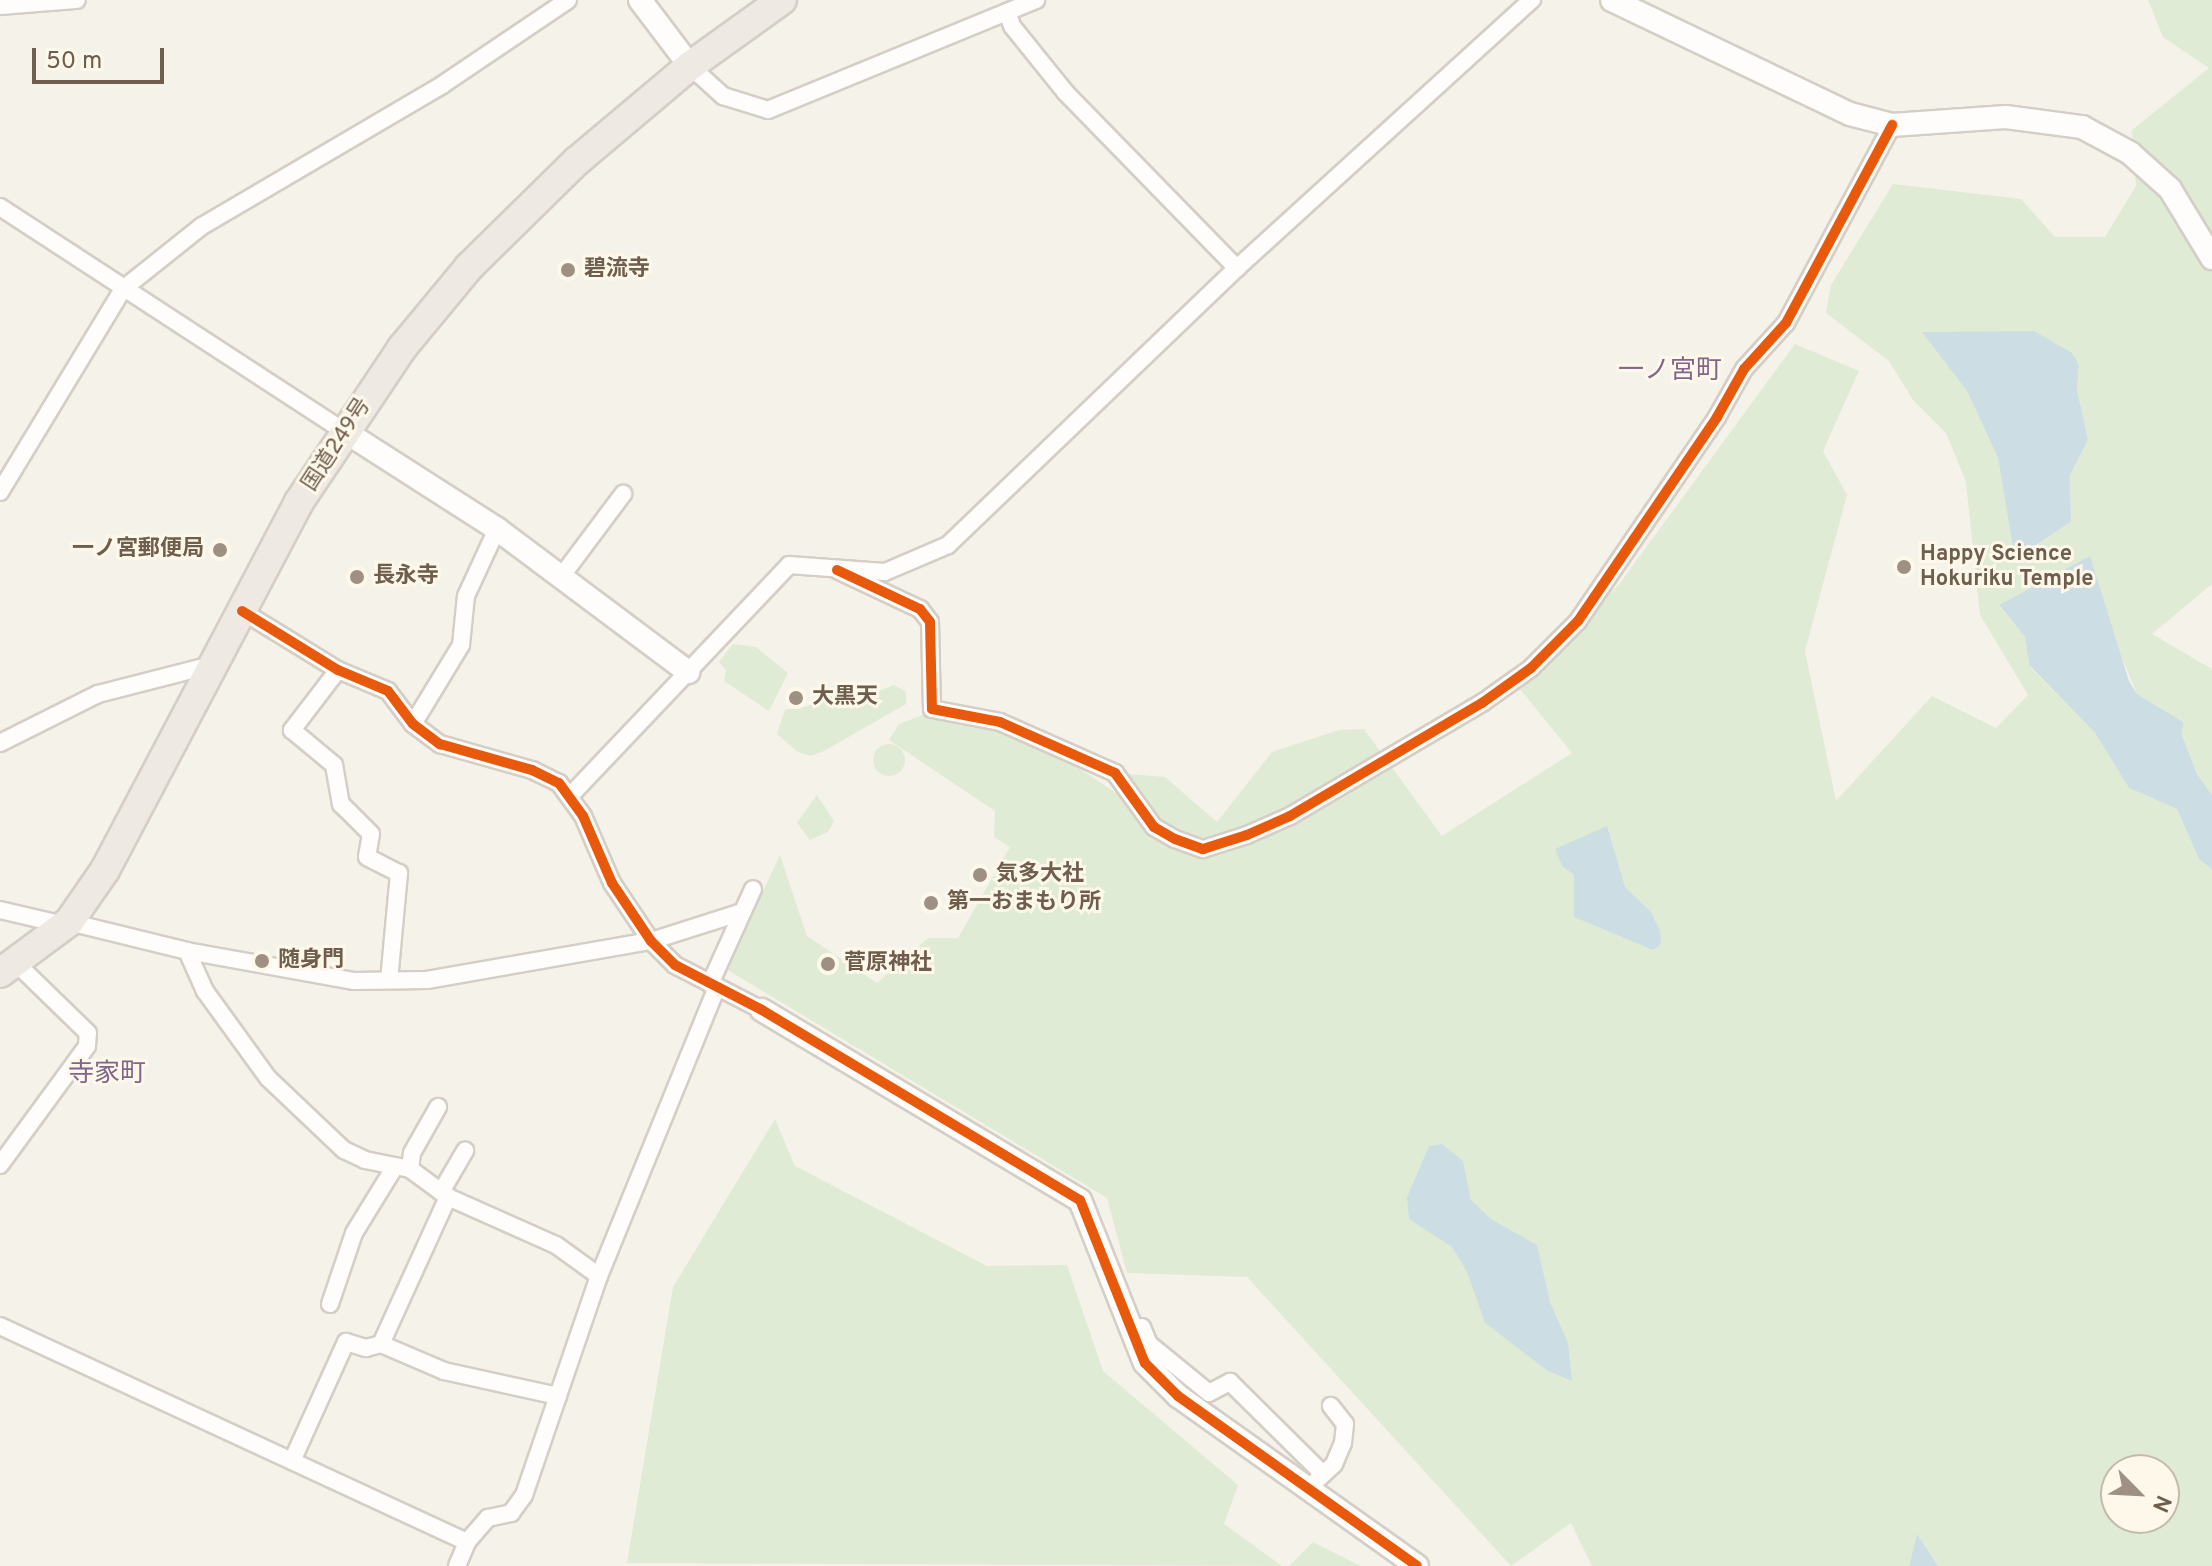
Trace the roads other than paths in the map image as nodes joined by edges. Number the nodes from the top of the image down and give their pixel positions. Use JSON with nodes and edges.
{"nodes":[{"id":1,"x":77,"y":0,"type":"edge"},
{"id":2,"x":568,"y":0,"type":"edge"},
{"id":3,"x":640,"y":0,"type":"edge"},
{"id":4,"x":782,"y":0,"type":"edge"},
{"id":5,"x":1036,"y":0,"type":"edge"},
{"id":6,"x":1532,"y":0,"type":"edge"},
{"id":7,"x":1612,"y":0,"type":"edge"},
{"id":8,"x":0,"y":6,"type":"edge"},
{"id":9,"x":1007,"y":12,"type":"junction"},
{"id":10,"x":690,"y":66,"type":"junction"},
{"id":11,"x":1892,"y":125,"type":"junction"},
{"id":12,"x":0,"y":207,"type":"edge"},
{"id":13,"x":2212,"y":258,"type":"edge"},
{"id":14,"x":1237,"y":268,"type":"junction"},
{"id":15,"x":123,"y":289,"type":"junction"},
{"id":16,"x":344,"y":431,"type":"junction"},
{"id":17,"x":0,"y":492,"type":"edge"},
{"id":18,"x":623,"y":494,"type":"dead end"},
{"id":19,"x":497,"y":529,"type":"junction"},
{"id":20,"x":837,"y":570,"type":"junction"},
{"id":21,"x":561,"y":577,"type":"junction"},
{"id":22,"x":242,"y":611,"type":"junction"},
{"id":23,"x":215,"y":664,"type":"junction"},
{"id":24,"x":338,"y":670,"type":"junction"},
{"id":25,"x":688,"y":672,"type":"junction"},
{"id":26,"x":413,"y":724,"type":"junction"},
{"id":27,"x":0,"y":743,"type":"edge"},
{"id":28,"x":570,"y":796,"type":"junction"},
{"id":29,"x":753,"y":889,"type":"dead end"},
{"id":30,"x":0,"y":910,"type":"edge"},
{"id":31,"x":742,"y":912,"type":"junction"},
{"id":32,"x":67,"y":924,"type":"junction"},
{"id":33,"x":651,"y":941,"type":"junction"},
{"id":34,"x":187,"y":951,"type":"junction"},
{"id":35,"x":8,"y":968,"type":"edge"},
{"id":36,"x":389,"y":980,"type":"junction"},
{"id":37,"x":713,"y":986,"type":"junction"},
{"id":38,"x":762,"y":1010,"type":"joint"},
{"id":39,"x":438,"y":1107,"type":"dead end"},
{"id":40,"x":465,"y":1151,"type":"dead end"},
{"id":41,"x":0,"y":1165,"type":"edge"},
{"id":42,"x":402,"y":1168,"type":"junction"},
{"id":43,"x":444,"y":1195,"type":"junction"},
{"id":44,"x":599,"y":1276,"type":"junction"},
{"id":45,"x":1117,"y":1294,"type":"junction"},
{"id":46,"x":330,"y":1304,"type":"dead end"},
{"id":47,"x":0,"y":1326,"type":"edge"},
{"id":48,"x":381,"y":1344,"type":"junction"},
{"id":49,"x":558,"y":1396,"type":"junction"},
{"id":50,"x":1331,"y":1406,"type":"dead end"},
{"id":51,"x":292,"y":1461,"type":"junction"},
{"id":52,"x":1315,"y":1482,"type":"junction"},
{"id":53,"x":467,"y":1542,"type":"junction"},
{"id":54,"x":457,"y":1566,"type":"edge"},
{"id":55,"x":1417,"y":1566,"type":"edge"}],
"edges":[{"from":1,"to":8,"type":"street"},
{"from":2,"to":15,"type":"street"},
{"from":3,"to":10,"type":"street"},
{"from":4,"to":10,"type":"highway","name":"国道249号"},
{"from":5,"to":9,"type":"street"},
{"from":6,"to":14,"type":"street"},
{"from":7,"to":11,"type":"street"},
{"from":9,"to":10,"type":"street"},
{"from":9,"to":14,"type":"street"},
{"from":10,"to":16,"type":"highway","name":"国道249号"},
{"from":11,"to":13,"type":"street"},
{"from":11,"to":20,"type":"street"},
{"from":12,"to":15,"type":"street"},
{"from":14,"to":20,"type":"street"},
{"from":15,"to":16,"type":"street"},
{"from":15,"to":17,"type":"street"},
{"from":16,"to":19,"type":"street"},
{"from":16,"to":22,"type":"highway","name":"国道249号"},
{"from":18,"to":21,"type":"street"},
{"from":19,"to":21,"type":"street"},
{"from":19,"to":26,"type":"street"},
{"from":20,"to":25,"type":"street"},
{"from":21,"to":25,"type":"street"},
{"from":22,"to":23,"type":"highway","name":"国道249号"},
{"from":22,"to":24,"type":"street"},
{"from":23,"to":27,"type":"street"},
{"from":23,"to":32,"type":"highway","name":"国道249号"},
{"from":24,"to":26,"type":"street"},
{"from":24,"to":36,"type":"street"},
{"from":25,"to":28,"type":"street"},
{"from":26,"to":28,"type":"street"},
{"from":28,"to":33,"type":"street"},
{"from":29,"to":31,"type":"street"},
{"from":30,"to":32,"type":"street"},
{"from":31,"to":33,"type":"street"},
{"from":31,"to":37,"type":"street"},
{"from":32,"to":34,"type":"street"},
{"from":32,"to":35,"type":"highway","name":"国道249号"},
{"from":33,"to":36,"type":"street"},
{"from":33,"to":37,"type":"street"},
{"from":34,"to":36,"type":"street"},
{"from":34,"to":42,"type":"street"},
{"from":35,"to":41,"type":"street"},
{"from":37,"to":38,"type":"street"},
{"from":37,"to":44,"type":"street"},
{"from":38,"to":45,"type":"street"},
{"from":39,"to":42,"type":"street"},
{"from":40,"to":43,"type":"street"},
{"from":42,"to":43,"type":"street"},
{"from":42,"to":46,"type":"street"},
{"from":43,"to":44,"type":"street"},
{"from":43,"to":48,"type":"street"},
{"from":44,"to":49,"type":"street"},
{"from":45,"to":52,"type":"street"},
{"from":45,"to":52,"type":"street"},
{"from":47,"to":51,"type":"street"},
{"from":48,"to":49,"type":"street"},
{"from":48,"to":51,"type":"street"},
{"from":49,"to":53,"type":"street"},
{"from":50,"to":52,"type":"street"},
{"from":51,"to":53,"type":"street"},
{"from":52,"to":55,"type":"street"},
{"from":53,"to":54,"type":"street"}]}
